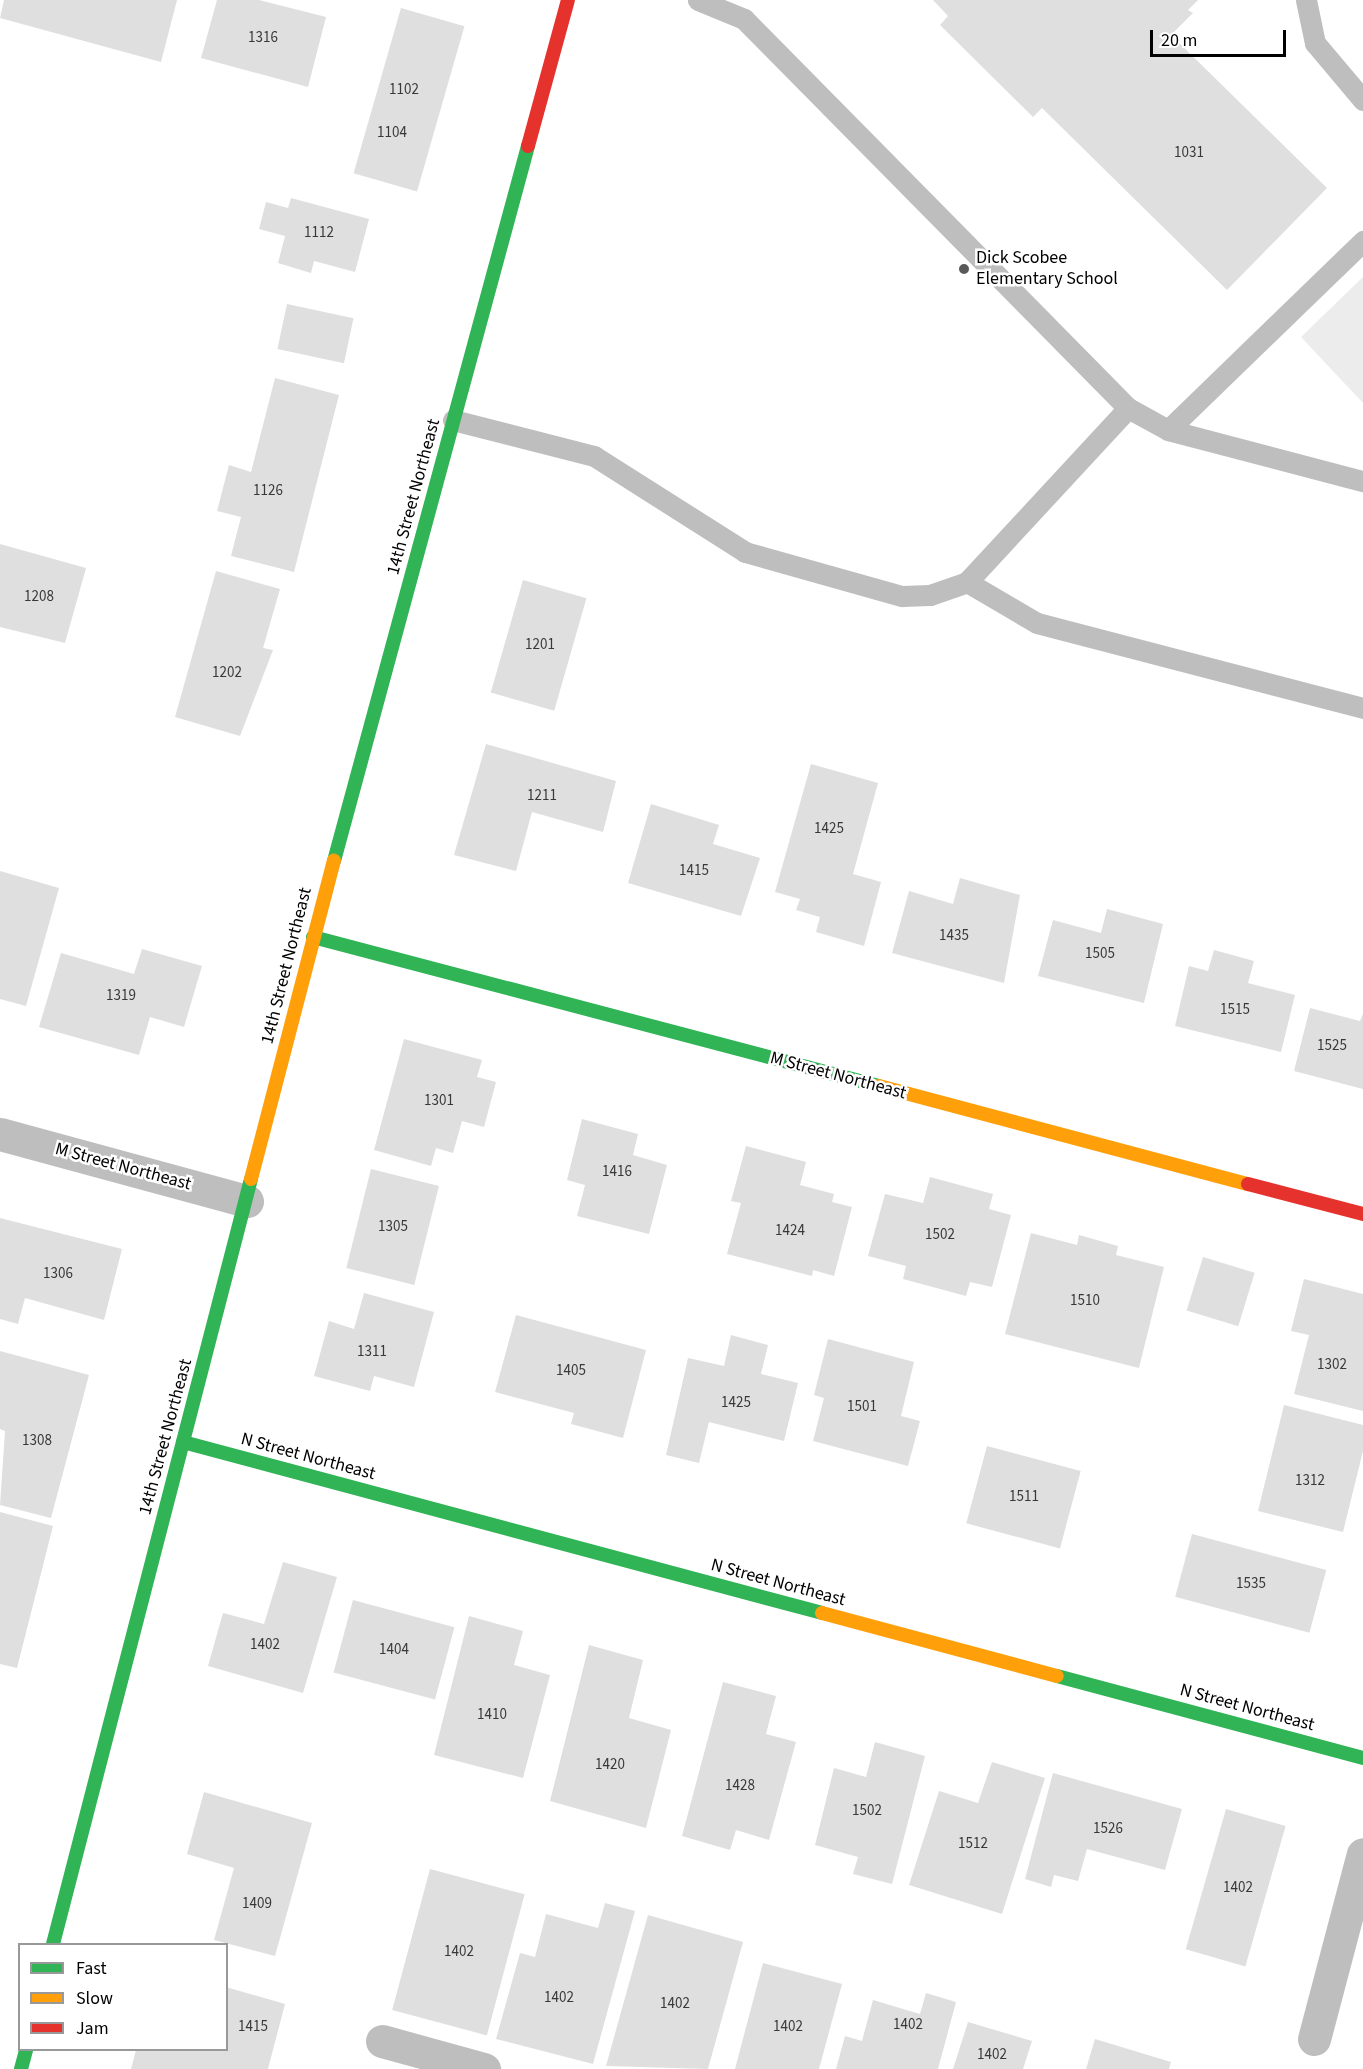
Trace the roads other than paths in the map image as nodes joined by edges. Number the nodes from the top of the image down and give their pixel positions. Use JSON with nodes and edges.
{"nodes":[{"id":1,"x":568,"y":0,"type":"edge"},
{"id":2,"x":698,"y":0,"type":"edge"},
{"id":3,"x":1306,"y":0,"type":"edge"},
{"id":4,"x":1363,"y":100,"type":"edge"},
{"id":5,"x":1363,"y":241,"type":"edge"},
{"id":6,"x":1128,"y":408,"type":"junction"},
{"id":7,"x":453,"y":420,"type":"junction"},
{"id":8,"x":1168,"y":430,"type":"junction"},
{"id":9,"x":1363,"y":481,"type":"edge"},
{"id":10,"x":967,"y":582,"type":"junction"},
{"id":11,"x":1363,"y":708,"type":"edge"},
{"id":12,"x":313,"y":937,"type":"junction"},
{"id":13,"x":0,"y":1134,"type":"edge"},
{"id":14,"x":247,"y":1201,"type":"junction"},
{"id":15,"x":1363,"y":1214,"type":"edge"},
{"id":16,"x":183,"y":1442,"type":"junction"},
{"id":17,"x":1363,"y":1758,"type":"edge"},
{"id":18,"x":1363,"y":1854,"type":"edge"},
{"id":19,"x":53,"y":1943,"type":"edge"},
{"id":20,"x":1314,"y":2038,"type":"dead end"},
{"id":21,"x":382,"y":2041,"type":"dead end"},
{"id":22,"x":26,"y":2051,"type":"edge"},
{"id":23,"x":21,"y":2069,"type":"edge"},
{"id":24,"x":484,"y":2069,"type":"edge"}],
"edges":[{"from":1,"to":7,"type":"street","name":"14th Street Northeast"},
{"from":2,"to":6,"type":"lane"},
{"from":3,"to":4,"type":"lane"},
{"from":5,"to":8,"type":"lane"},
{"from":6,"to":8,"type":"lane"},
{"from":6,"to":10,"type":"lane"},
{"from":7,"to":10,"type":"lane"},
{"from":7,"to":12,"type":"street","name":"14th Street Northeast"},
{"from":8,"to":9,"type":"lane"},
{"from":10,"to":11,"type":"lane"},
{"from":12,"to":14,"type":"street","name":"14th Street Northeast"},
{"from":12,"to":15,"type":"street","name":"M Street Northeast"},
{"from":13,"to":14,"type":"street","name":"M Street Northeast"},
{"from":14,"to":16,"type":"street","name":"14th Street Northeast"},
{"from":16,"to":17,"type":"street","name":"N Street Northeast"},
{"from":16,"to":19,"type":"street","name":"14th Street Northeast"},
{"from":18,"to":20,"type":"street"},
{"from":21,"to":24,"type":"street"},
{"from":22,"to":23,"type":"street"}]}
